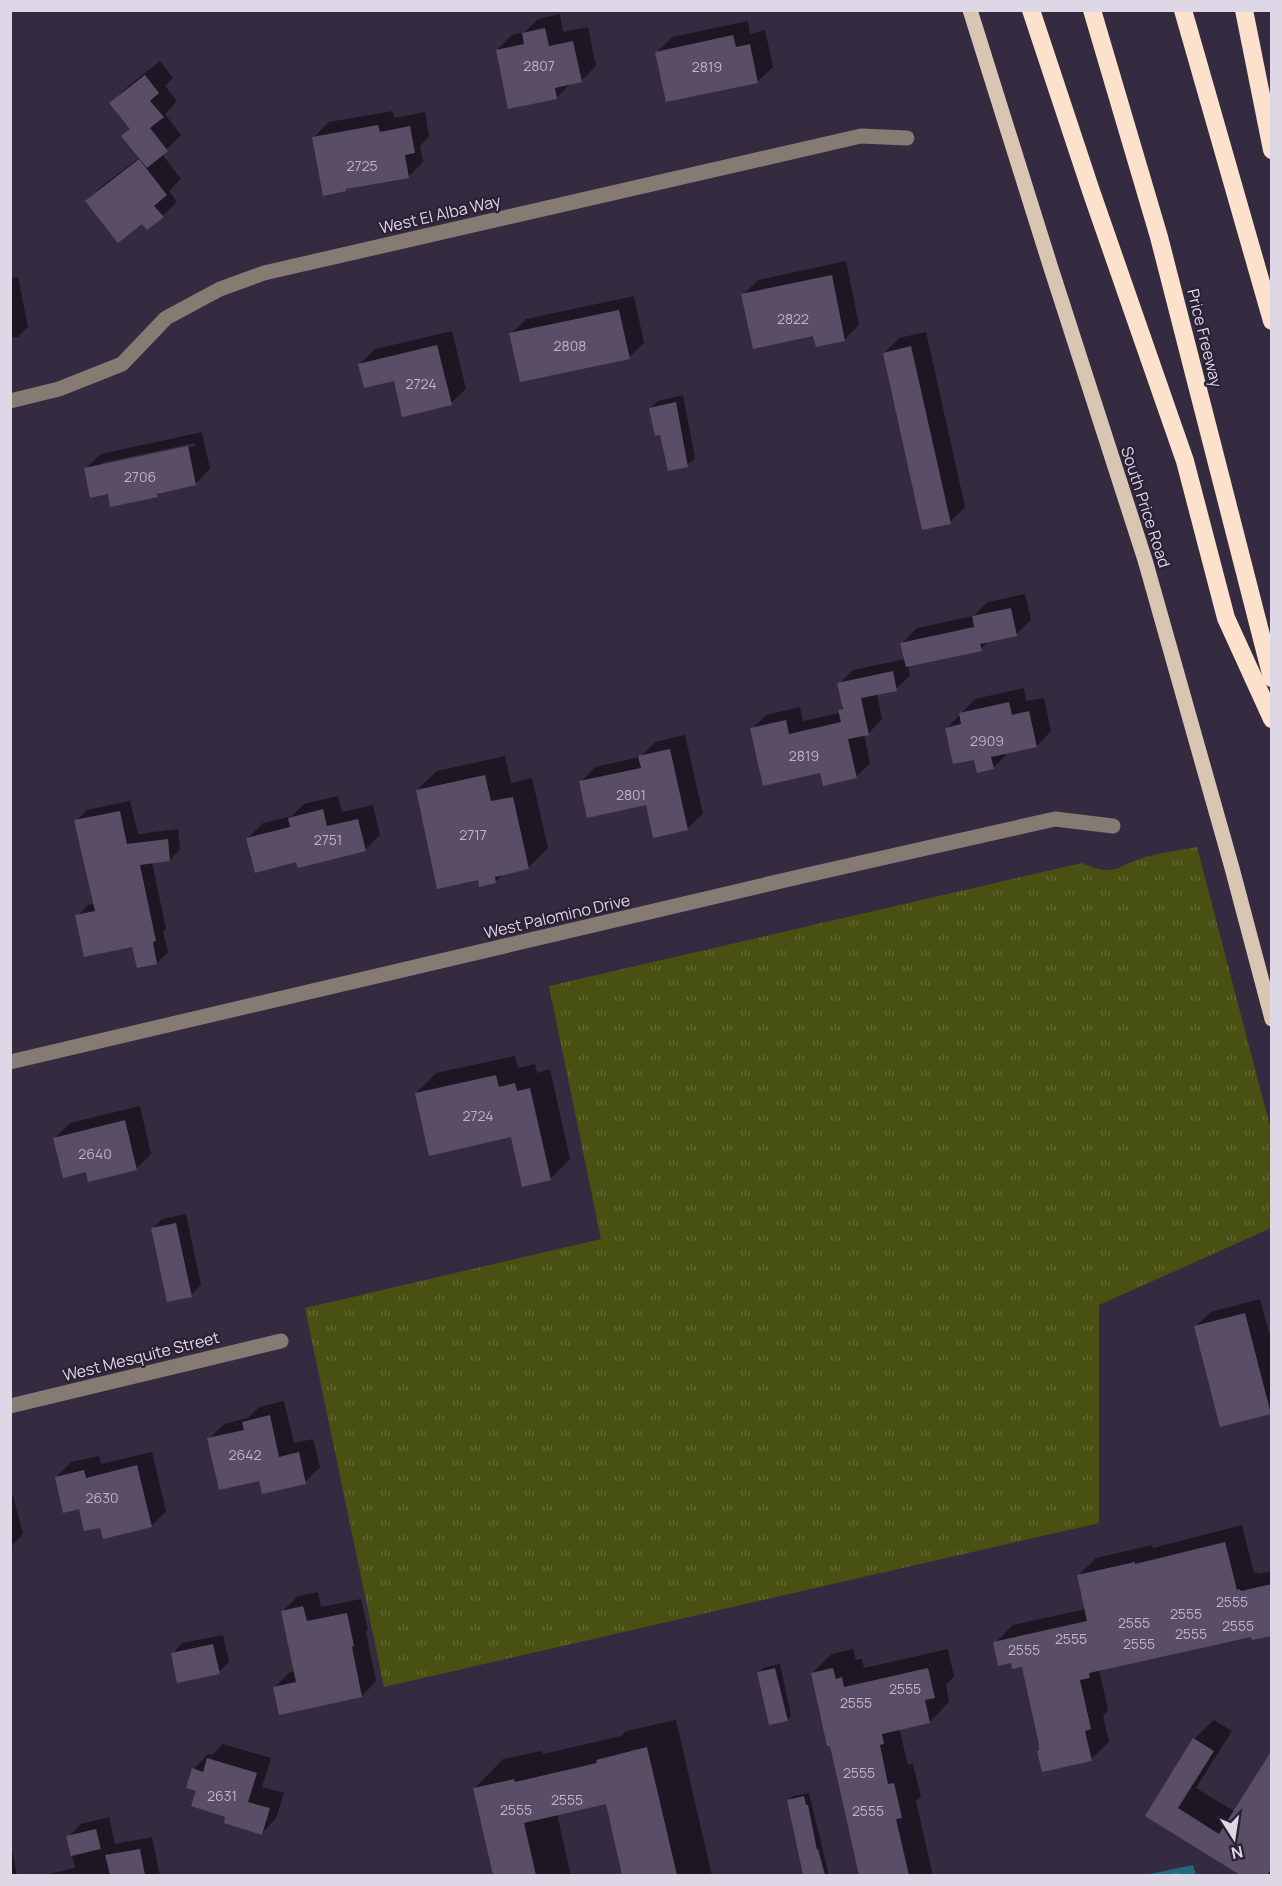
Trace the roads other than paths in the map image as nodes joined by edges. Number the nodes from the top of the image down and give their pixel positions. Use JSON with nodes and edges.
{"nodes":[{"id":1,"x":970,"y":10,"type":"edge"},
{"id":2,"x":1031,"y":10,"type":"edge"},
{"id":3,"x":1092,"y":10,"type":"edge"},
{"id":4,"x":1183,"y":10,"type":"edge"},
{"id":5,"x":1244,"y":10,"type":"edge"},
{"id":6,"x":907,"y":138,"type":"dead end"},
{"id":7,"x":1272,"y":150,"type":"edge"},
{"id":8,"x":1272,"y":321,"type":"edge"},
{"id":9,"x":10,"y":401,"type":"edge"},
{"id":10,"x":1272,"y":678,"type":"edge"},
{"id":11,"x":1272,"y":719,"type":"edge"},
{"id":12,"x":1113,"y":826,"type":"dead end"},
{"id":13,"x":1272,"y":1018,"type":"edge"},
{"id":14,"x":10,"y":1062,"type":"edge"},
{"id":15,"x":281,"y":1341,"type":"dead end"},
{"id":16,"x":10,"y":1406,"type":"edge"}],
"edges":[{"from":1,"to":13,"type":"main road","name":"South Price Road"},
{"from":2,"to":11,"type":"highway"},
{"from":3,"to":10,"type":"highway","name":"Price Freeway"},
{"from":4,"to":8,"type":"highway"},
{"from":5,"to":7,"type":"highway"},
{"from":6,"to":9,"type":"street","name":"West El Alba Way"},
{"from":12,"to":14,"type":"street","name":"West Palomino Drive"},
{"from":15,"to":16,"type":"street","name":"West Mesquite Street"}]}
